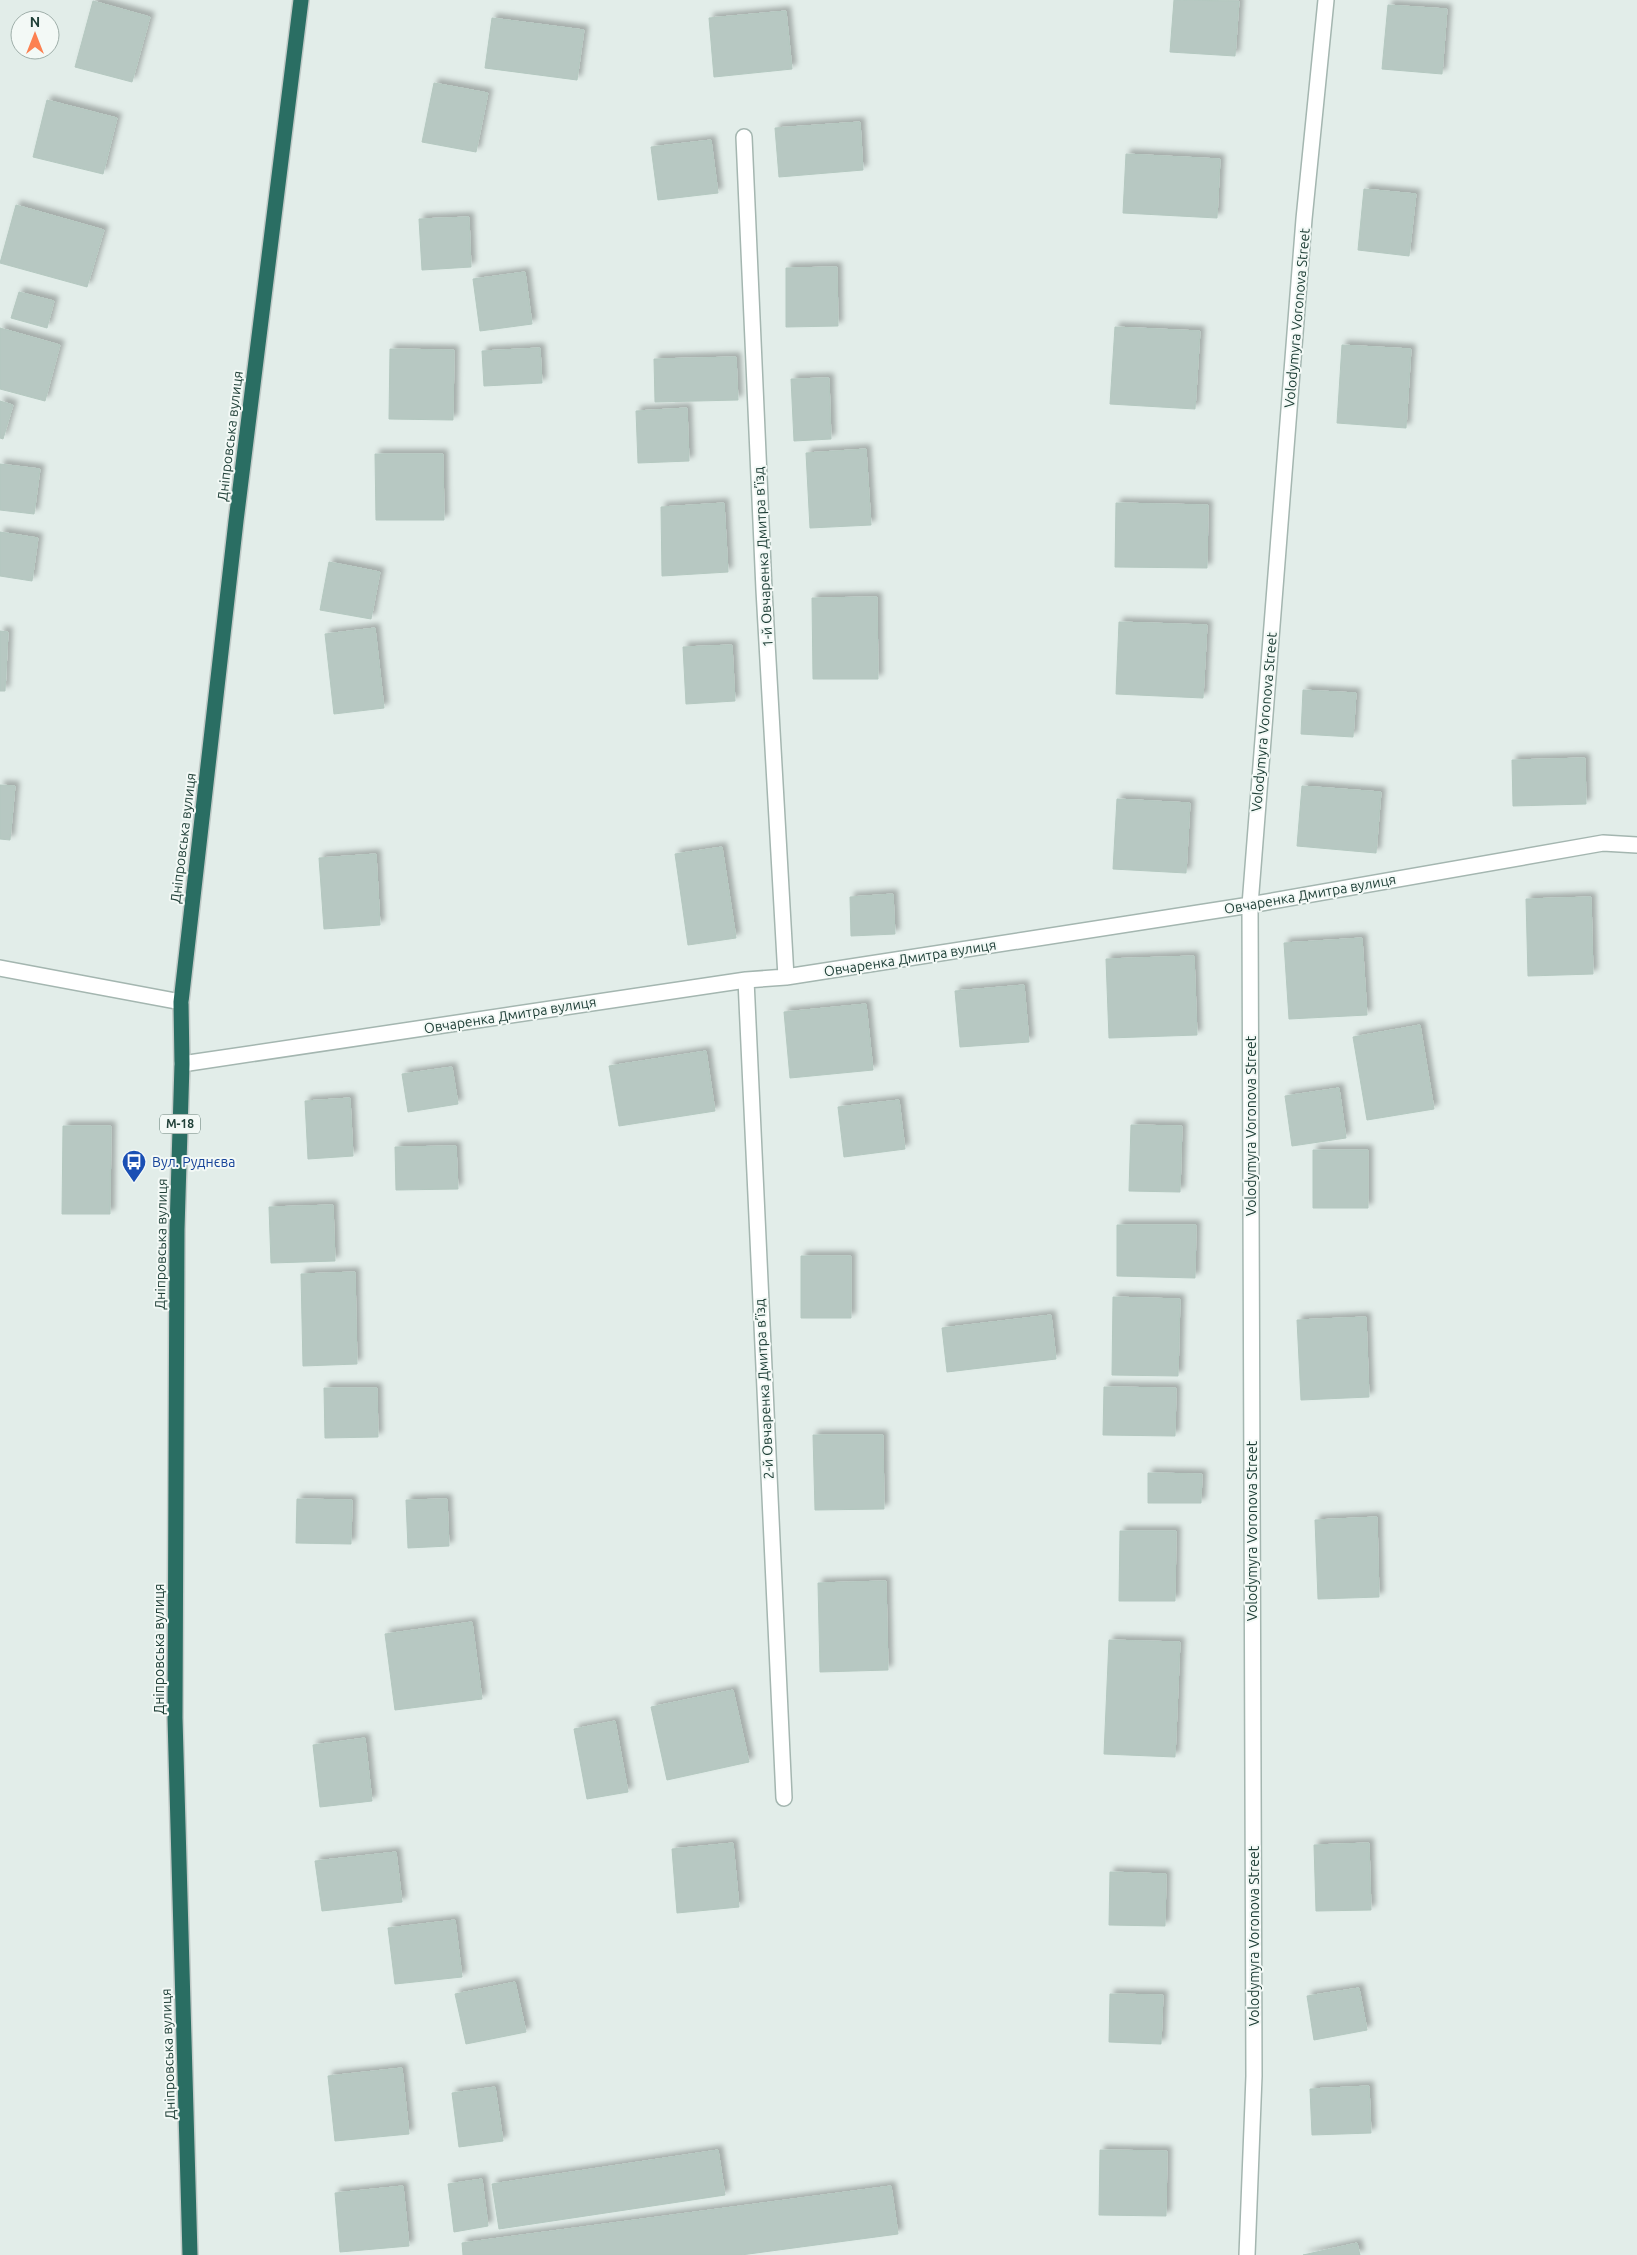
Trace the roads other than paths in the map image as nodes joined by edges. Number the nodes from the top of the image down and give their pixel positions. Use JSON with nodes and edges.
{"nodes":[{"id":1,"x":301,"y":0,"type":"edge"},
{"id":2,"x":1326,"y":0,"type":"edge"},
{"id":3,"x":744,"y":137,"type":"dead end"},
{"id":4,"x":1637,"y":845,"type":"edge"},
{"id":5,"x":1250,"y":905,"type":"junction"},
{"id":6,"x":0,"y":968,"type":"edge"},
{"id":7,"x":786,"y":977,"type":"junction"},
{"id":8,"x":746,"y":980,"type":"junction"},
{"id":9,"x":181,"y":1002,"type":"junction"},
{"id":10,"x":182,"y":1064,"type":"junction"},
{"id":11,"x":784,"y":1798,"type":"dead end"},
{"id":12,"x":190,"y":2255,"type":"edge"},
{"id":13,"x":1247,"y":2255,"type":"edge"}],
"edges":[{"from":1,"to":9,"type":"highway","name":"Дніпровська вулиця","number":"М-18"},
{"from":2,"to":5,"type":"street","name":"Volodymyra Voronova Street"},
{"from":3,"to":7,"type":"street","name":"1-й Овчаренка Дмитра в’їзд"},
{"from":4,"to":5,"type":"street","name":"Овчаренка Дмитра вулиця"},
{"from":5,"to":7,"type":"street","name":"Овчаренка Дмитра вулиця"},
{"from":5,"to":13,"type":"street","name":"Volodymyra Voronova Street"},
{"from":6,"to":9,"type":"street"},
{"from":7,"to":8,"type":"street","name":"Овчаренка Дмитра вулиця"},
{"from":8,"to":10,"type":"street","name":"Овчаренка Дмитра вулиця"},
{"from":8,"to":11,"type":"street","name":"2-й Овчаренка Дмитра в’їзд"},
{"from":9,"to":10,"type":"highway","name":"Дніпровська вулиця","number":"М-18"},
{"from":10,"to":12,"type":"highway","name":"Дніпровська вулиця","number":"М-18"}]}
